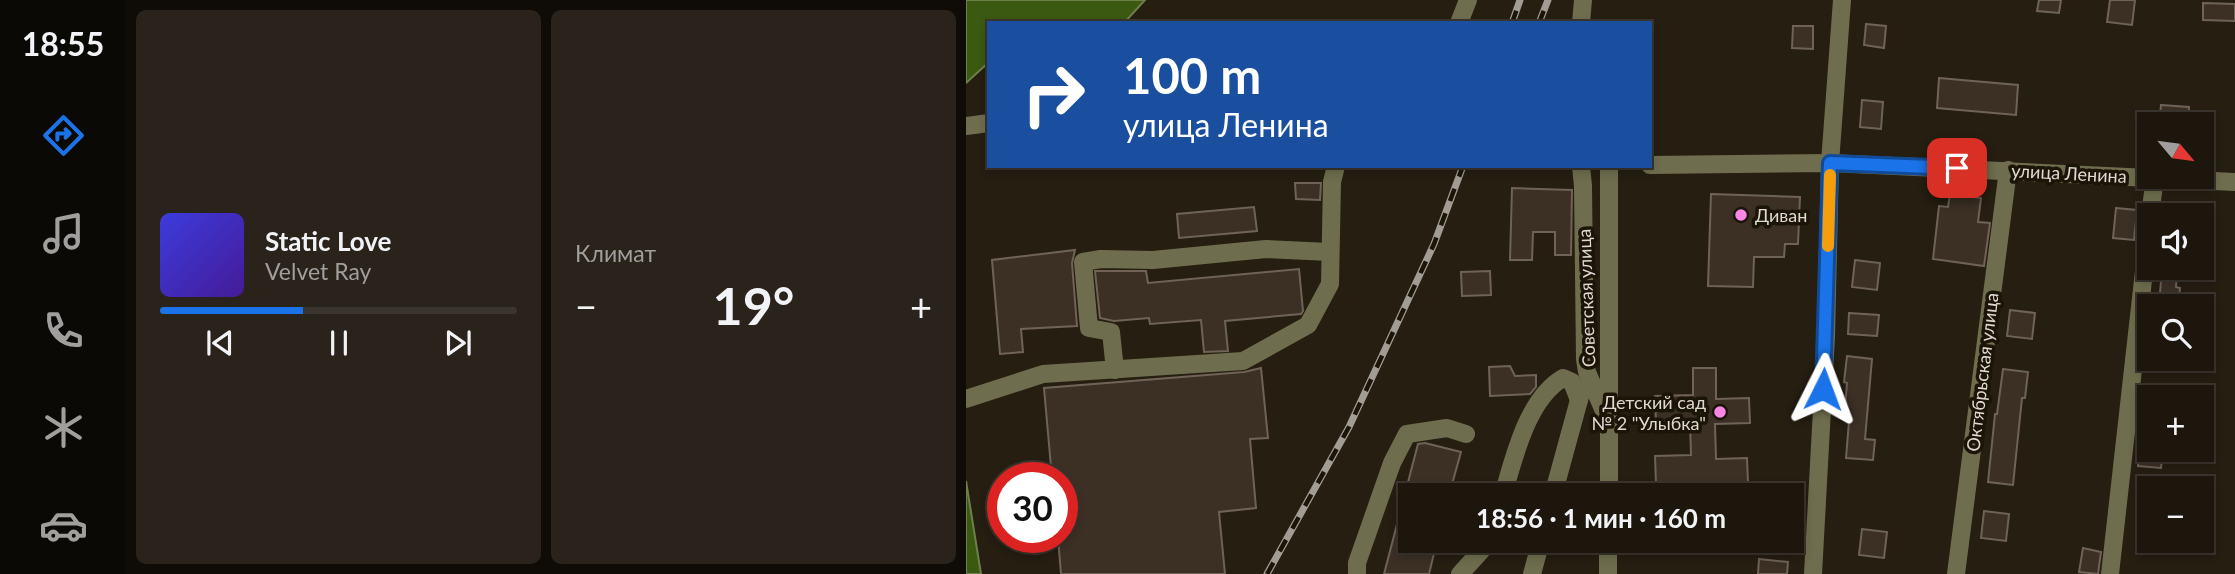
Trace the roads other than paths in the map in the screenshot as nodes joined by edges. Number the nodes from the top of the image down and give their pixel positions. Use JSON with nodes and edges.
{"nodes":[{"id":1,"x":1468,"y":0,"type":"edge"},
{"id":2,"x":1583,"y":0,"type":"edge"},
{"id":3,"x":1842,"y":0,"type":"edge"},
{"id":4,"x":1460,"y":21,"type":"edge"},
{"id":5,"x":1581,"y":21,"type":"edge"},
{"id":6,"x":987,"y":123,"type":"edge"},
{"id":7,"x":966,"y":126,"type":"edge"},
{"id":8,"x":1830,"y":163,"type":"junction"},
{"id":9,"x":1652,"y":165,"type":"edge"},
{"id":10,"x":1336,"y":168,"type":"edge"},
{"id":11,"x":1581,"y":168,"type":"edge"},
{"id":12,"x":1609,"y":168,"type":"edge"},
{"id":13,"x":2008,"y":170,"type":"junction"},
{"id":14,"x":2137,"y":177,"type":"edge"},
{"id":15,"x":2214,"y":181,"type":"edge"},
{"id":16,"x":2235,"y":182,"type":"edge"},
{"id":17,"x":1330,"y":252,"type":"junction"},
{"id":18,"x":2143,"y":280,"type":"edge"},
{"id":19,"x":1115,"y":369,"type":"junction"},
{"id":20,"x":1587,"y":372,"type":"junction"},
{"id":21,"x":970,"y":398,"type":"edge"},
{"id":22,"x":1579,"y":400,"type":"junction"},
{"id":23,"x":1610,"y":425,"type":"junction"},
{"id":24,"x":1466,"y":434,"type":"dead end"},
{"id":25,"x":1506,"y":483,"type":"edge"},
{"id":26,"x":1556,"y":483,"type":"edge"},
{"id":27,"x":1609,"y":483,"type":"edge"},
{"id":28,"x":1479,"y":553,"type":"edge"},
{"id":29,"x":1538,"y":553,"type":"edge"},
{"id":30,"x":1608,"y":553,"type":"edge"},
{"id":31,"x":1357,"y":574,"type":"edge"},
{"id":32,"x":1460,"y":574,"type":"edge"},
{"id":33,"x":1532,"y":574,"type":"edge"},
{"id":34,"x":1608,"y":574,"type":"edge"},
{"id":35,"x":1813,"y":574,"type":"edge"},
{"id":36,"x":1956,"y":574,"type":"edge"},
{"id":37,"x":2110,"y":574,"type":"edge"}],
"edges":[{"from":1,"to":4,"type":"street"},
{"from":2,"to":5,"type":"street"},
{"from":3,"to":8,"type":"street"},
{"from":6,"to":7,"type":"street"},
{"from":8,"to":9,"type":"street","name":"улица Ленина"},
{"from":8,"to":13,"type":"street","name":"улица Ленина"},
{"from":8,"to":35,"type":"street"},
{"from":10,"to":17,"type":"street"},
{"from":11,"to":20,"type":"street","name":"Советская улица"},
{"from":12,"to":23,"type":"street","name":"Советская улица"},
{"from":13,"to":14,"type":"street","name":"улица Ленина"},
{"from":13,"to":36,"type":"street","name":"Октябрьская улица"},
{"from":15,"to":16,"type":"street","name":"улица Ленина"},
{"from":17,"to":19,"type":"street"},
{"from":17,"to":19,"type":"street"},
{"from":18,"to":37,"type":"street"},
{"from":19,"to":21,"type":"street"},
{"from":20,"to":22,"type":"street"},
{"from":20,"to":23,"type":"street","name":"Советская улица"},
{"from":22,"to":25,"type":"street"},
{"from":22,"to":26,"type":"street"},
{"from":23,"to":27,"type":"street","name":"Советская улица"},
{"from":24,"to":31,"type":"street"},
{"from":28,"to":32,"type":"street"},
{"from":29,"to":33,"type":"street"},
{"from":30,"to":34,"type":"street"}]}
